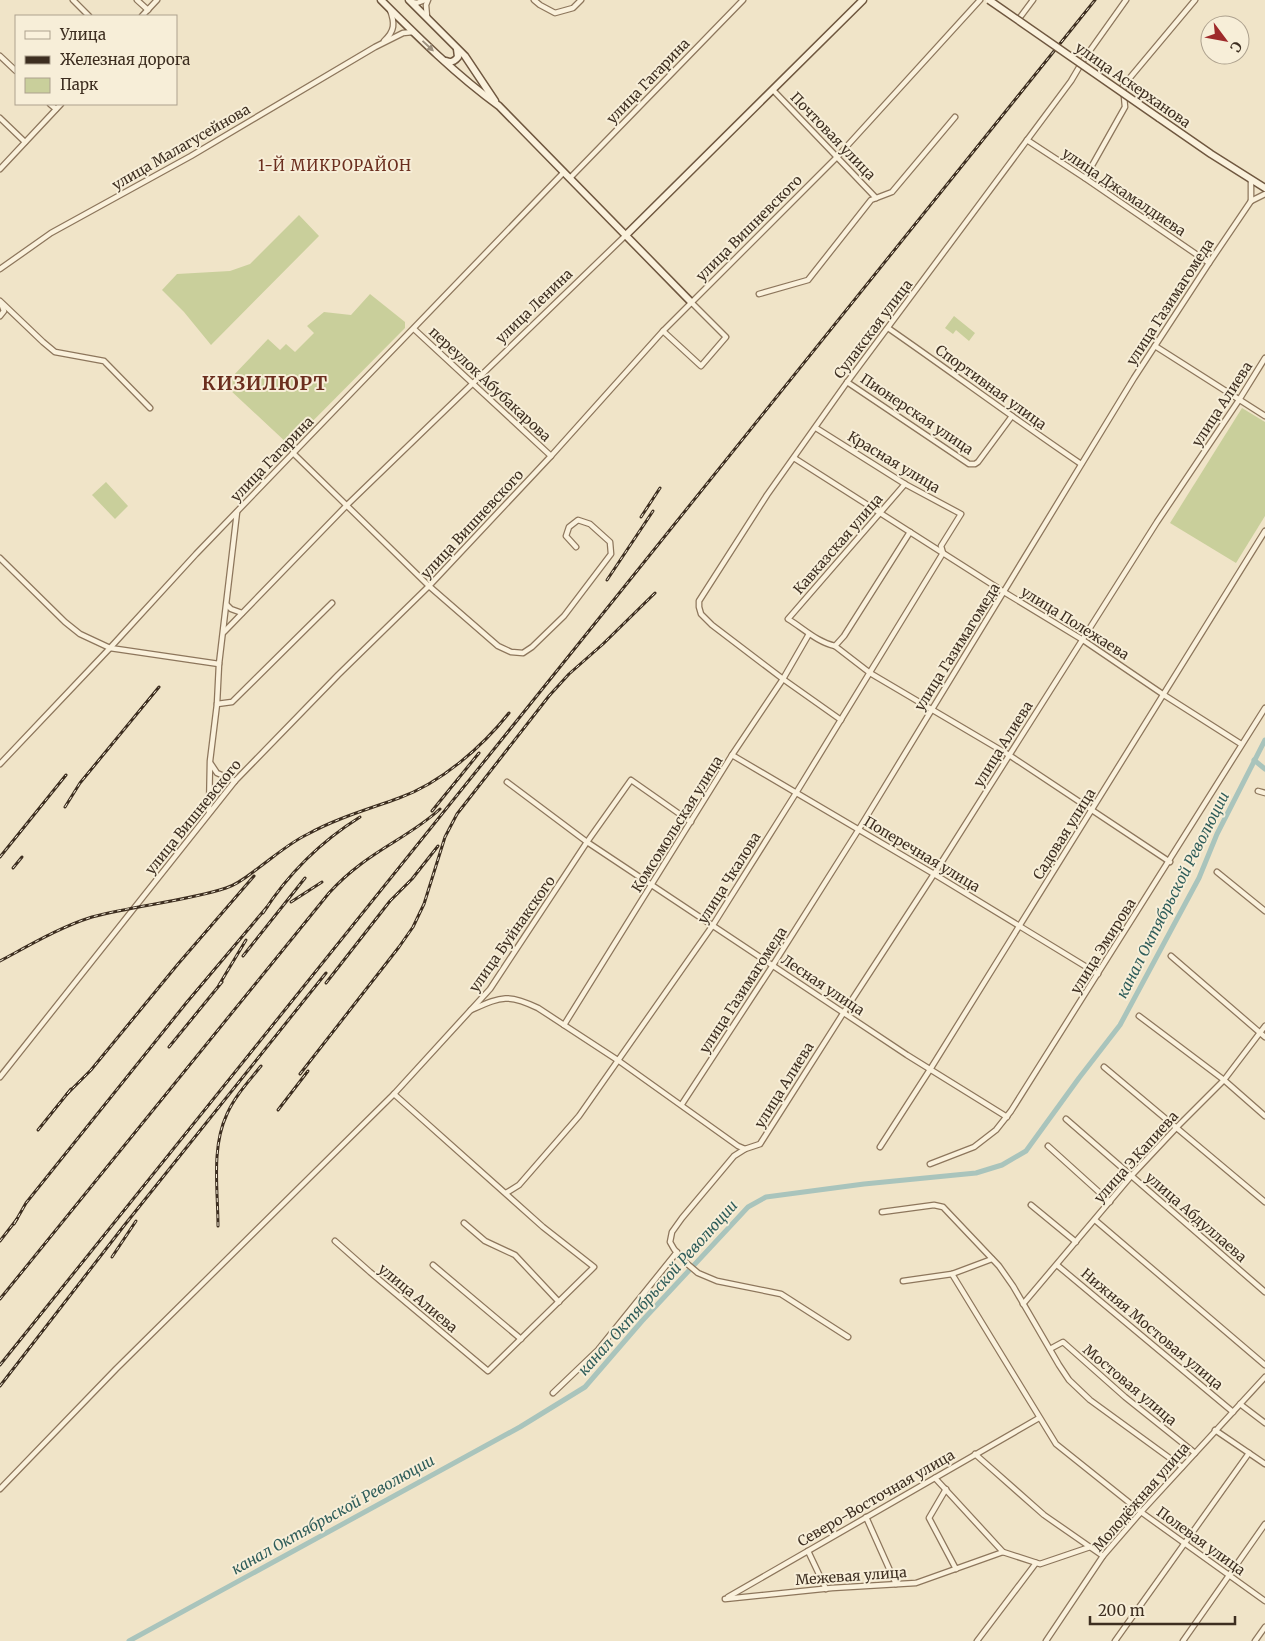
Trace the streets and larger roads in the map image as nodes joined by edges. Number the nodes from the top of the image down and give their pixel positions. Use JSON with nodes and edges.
{"nodes":[{"id":1,"x":73,"y":0,"type":"edge"},
{"id":2,"x":137,"y":0,"type":"edge"},
{"id":3,"x":157,"y":0,"type":"edge"},
{"id":4,"x":381,"y":0,"type":"edge"},
{"id":5,"x":427,"y":0,"type":"edge"},
{"id":6,"x":534,"y":0,"type":"edge"},
{"id":7,"x":581,"y":0,"type":"edge"},
{"id":8,"x":743,"y":0,"type":"edge"},
{"id":9,"x":863,"y":0,"type":"edge"},
{"id":10,"x":989,"y":0,"type":"edge"},
{"id":11,"x":1033,"y":0,"type":"edge"},
{"id":12,"x":1126,"y":0,"type":"edge"},
{"id":13,"x":1195,"y":0,"type":"edge"},
{"id":14,"x":409,"y":1,"type":"edge"},
{"id":15,"x":980,"y":1,"type":"edge"},
{"id":16,"x":389,"y":8,"type":"junction"},
{"id":17,"x":148,"y":10,"type":"junction"},
{"id":18,"x":88,"y":15,"type":"edge"},
{"id":19,"x":143,"y":15,"type":"edge"},
{"id":20,"x":1021,"y":16,"type":"dead end"},
{"id":21,"x":427,"y":18,"type":"junction"},
{"id":22,"x":413,"y":32,"type":"junction"},
{"id":23,"x":375,"y":48,"type":"junction"},
{"id":24,"x":456,"y":48,"type":"junction"},
{"id":25,"x":0,"y":56,"type":"edge"},
{"id":26,"x":442,"y":60,"type":"junction"},
{"id":27,"x":15,"y":70,"type":"edge"},
{"id":28,"x":773,"y":90,"type":"junction"},
{"id":29,"x":51,"y":105,"type":"edge"},
{"id":30,"x":60,"y":105,"type":"edge"},
{"id":31,"x":499,"y":106,"type":"junction"},
{"id":32,"x":56,"y":109,"type":"junction"},
{"id":33,"x":955,"y":117,"type":"dead end"},
{"id":34,"x":0,"y":118,"type":"edge"},
{"id":35,"x":1027,"y":140,"type":"junction"},
{"id":36,"x":25,"y":142,"type":"junction"},
{"id":37,"x":837,"y":157,"type":"junction"},
{"id":38,"x":0,"y":169,"type":"edge"},
{"id":39,"x":564,"y":172,"type":"junction"},
{"id":40,"x":570,"y":178,"type":"junction"},
{"id":41,"x":1085,"y":178,"type":"junction"},
{"id":42,"x":1250,"y":179,"type":"junction"},
{"id":43,"x":1265,"y":188,"type":"edge"},
{"id":44,"x":1265,"y":194,"type":"edge"},
{"id":45,"x":876,"y":198,"type":"junction"},
{"id":46,"x":1251,"y":201,"type":"junction"},
{"id":47,"x":626,"y":235,"type":"junction"},
{"id":48,"x":1209,"y":262,"type":"junction"},
{"id":49,"x":0,"y":269,"type":"edge"},
{"id":50,"x":759,"y":294,"type":"dead end"},
{"id":51,"x":0,"y":301,"type":"edge"},
{"id":52,"x":691,"y":302,"type":"junction"},
{"id":53,"x":0,"y":316,"type":"edge"},
{"id":54,"x":888,"y":328,"type":"junction"},
{"id":55,"x":414,"y":329,"type":"junction"},
{"id":56,"x":663,"y":331,"type":"junction"},
{"id":57,"x":1155,"y":346,"type":"junction"},
{"id":58,"x":1265,"y":358,"type":"edge"},
{"id":59,"x":848,"y":382,"type":"junction"},
{"id":60,"x":473,"y":383,"type":"junction"},
{"id":61,"x":1239,"y":400,"type":"junction"},
{"id":62,"x":150,"y":408,"type":"dead end"},
{"id":63,"x":1012,"y":416,"type":"junction"},
{"id":64,"x":1265,"y":416,"type":"edge"},
{"id":65,"x":816,"y":428,"type":"junction"},
{"id":66,"x":292,"y":453,"type":"junction"},
{"id":67,"x":550,"y":456,"type":"junction"},
{"id":68,"x":794,"y":458,"type":"junction"},
{"id":69,"x":1081,"y":464,"type":"junction"},
{"id":70,"x":905,"y":484,"type":"junction"},
{"id":71,"x":348,"y":505,"type":"junction"},
{"id":72,"x":237,"y":510,"type":"junction"},
{"id":73,"x":881,"y":513,"type":"junction"},
{"id":74,"x":961,"y":514,"type":"joint"},
{"id":75,"x":1265,"y":531,"type":"edge"},
{"id":76,"x":910,"y":532,"type":"junction"},
{"id":77,"x":576,"y":547,"type":"dead end"},
{"id":78,"x":943,"y":553,"type":"junction"},
{"id":79,"x":0,"y":558,"type":"edge"},
{"id":80,"x":429,"y":586,"type":"junction"},
{"id":81,"x":1004,"y":592,"type":"junction"},
{"id":82,"x":332,"y":603,"type":"dead end"},
{"id":83,"x":227,"y":605,"type":"junction"},
{"id":84,"x":242,"y":613,"type":"junction"},
{"id":85,"x":224,"y":632,"type":"junction"},
{"id":86,"x":809,"y":634,"type":"junction"},
{"id":87,"x":1083,"y":640,"type":"junction"},
{"id":88,"x":835,"y":646,"type":"junction"},
{"id":89,"x":110,"y":648,"type":"junction"},
{"id":90,"x":219,"y":664,"type":"junction"},
{"id":91,"x":870,"y":673,"type":"junction"},
{"id":92,"x":783,"y":679,"type":"junction"},
{"id":93,"x":1164,"y":695,"type":"junction"},
{"id":94,"x":217,"y":704,"type":"junction"},
{"id":95,"x":1265,"y":708,"type":"edge"},
{"id":96,"x":932,"y":710,"type":"junction"},
{"id":97,"x":841,"y":720,"type":"junction"},
{"id":98,"x":1241,"y":744,"type":"junction"},
{"id":99,"x":732,"y":755,"type":"junction"},
{"id":100,"x":1009,"y":755,"type":"junction"},
{"id":101,"x":210,"y":761,"type":"junction"},
{"id":102,"x":0,"y":764,"type":"edge"},
{"id":103,"x":235,"y":781,"type":"junction"},
{"id":104,"x":507,"y":782,"type":"dead end"},
{"id":105,"x":1258,"y":791,"type":"dead end"},
{"id":106,"x":796,"y":793,"type":"junction"},
{"id":107,"x":1265,"y":793,"type":"edge"},
{"id":108,"x":1091,"y":810,"type":"junction"},
{"id":109,"x":209,"y":814,"type":"junction"},
{"id":110,"x":691,"y":822,"type":"junction"},
{"id":111,"x":859,"y":829,"type":"junction"},
{"id":112,"x":587,"y":842,"type":"junction"},
{"id":113,"x":1170,"y":862,"type":"junction"},
{"id":114,"x":1217,"y":872,"type":"dead end"},
{"id":115,"x":934,"y":874,"type":"junction"},
{"id":116,"x":653,"y":884,"type":"junction"},
{"id":117,"x":1265,"y":911,"type":"edge"},
{"id":118,"x":713,"y":925,"type":"junction"},
{"id":119,"x":1020,"y":926,"type":"junction"},
{"id":120,"x":1171,"y":956,"type":"dead end"},
{"id":121,"x":773,"y":965,"type":"junction"},
{"id":122,"x":1098,"y":974,"type":"junction"},
{"id":123,"x":471,"y":1010,"type":"junction"},
{"id":124,"x":844,"y":1012,"type":"junction"},
{"id":125,"x":1139,"y":1016,"type":"dead end"},
{"id":126,"x":564,"y":1025,"type":"junction"},
{"id":127,"x":1265,"y":1026,"type":"edge"},
{"id":128,"x":1260,"y":1032,"type":"junction"},
{"id":129,"x":1265,"y":1037,"type":"edge"},
{"id":130,"x":619,"y":1061,"type":"junction"},
{"id":131,"x":1104,"y":1067,"type":"dead end"},
{"id":132,"x":931,"y":1068,"type":"junction"},
{"id":133,"x":0,"y":1077,"type":"edge"},
{"id":134,"x":1224,"y":1080,"type":"junction"},
{"id":135,"x":394,"y":1094,"type":"junction"},
{"id":136,"x":682,"y":1104,"type":"junction"},
{"id":137,"x":1265,"y":1116,"type":"edge"},
{"id":138,"x":1007,"y":1117,"type":"junction"},
{"id":139,"x":1066,"y":1119,"type":"dead end"},
{"id":140,"x":1176,"y":1127,"type":"junction"},
{"id":141,"x":1048,"y":1146,"type":"dead end"},
{"id":142,"x":880,"y":1147,"type":"dead end"},
{"id":143,"x":745,"y":1148,"type":"junction"},
{"id":144,"x":930,"y":1164,"type":"dead end"},
{"id":145,"x":1132,"y":1176,"type":"junction"},
{"id":146,"x":506,"y":1193,"type":"junction"},
{"id":147,"x":1110,"y":1202,"type":"junction"},
{"id":148,"x":1265,"y":1202,"type":"edge"},
{"id":149,"x":1031,"y":1206,"type":"dead end"},
{"id":150,"x":882,"y":1212,"type":"dead end"},
{"id":151,"x":1095,"y":1220,"type":"junction"},
{"id":152,"x":464,"y":1223,"type":"dead end"},
{"id":153,"x":335,"y":1241,"type":"dead end"},
{"id":154,"x":1076,"y":1242,"type":"junction"},
{"id":155,"x":677,"y":1252,"type":"junction"},
{"id":156,"x":992,"y":1259,"type":"junction"},
{"id":157,"x":434,"y":1265,"type":"dead end"},
{"id":158,"x":1057,"y":1265,"type":"junction"},
{"id":159,"x":952,"y":1274,"type":"junction"},
{"id":160,"x":903,"y":1281,"type":"dead end"},
{"id":161,"x":1265,"y":1292,"type":"edge"},
{"id":162,"x":559,"y":1302,"type":"junction"},
{"id":163,"x":1023,"y":1304,"type":"junction"},
{"id":164,"x":848,"y":1337,"type":"dead end"},
{"id":165,"x":521,"y":1339,"type":"junction"},
{"id":166,"x":1050,"y":1349,"type":"junction"},
{"id":167,"x":1265,"y":1365,"type":"edge"},
{"id":168,"x":1265,"y":1377,"type":"edge"},
{"id":169,"x":553,"y":1393,"type":"dead end"},
{"id":170,"x":1240,"y":1404,"type":"junction"},
{"id":171,"x":1233,"y":1412,"type":"junction"},
{"id":172,"x":1039,"y":1418,"type":"junction"},
{"id":173,"x":1265,"y":1422,"type":"edge"},
{"id":174,"x":1215,"y":1430,"type":"junction"},
{"id":175,"x":1195,"y":1453,"type":"junction"},
{"id":176,"x":1249,"y":1453,"type":"junction"},
{"id":177,"x":975,"y":1454,"type":"junction"},
{"id":178,"x":1265,"y":1464,"type":"edge"},
{"id":179,"x":1182,"y":1466,"type":"junction"},
{"id":180,"x":935,"y":1478,"type":"junction"},
{"id":181,"x":0,"y":1489,"type":"edge"},
{"id":182,"x":946,"y":1489,"type":"junction"},
{"id":183,"x":1141,"y":1512,"type":"junction"},
{"id":184,"x":866,"y":1517,"type":"junction"},
{"id":185,"x":1265,"y":1524,"type":"edge"},
{"id":186,"x":1185,"y":1543,"type":"junction"},
{"id":187,"x":1090,"y":1547,"type":"junction"},
{"id":188,"x":808,"y":1551,"type":"junction"},
{"id":189,"x":1004,"y":1552,"type":"junction"},
{"id":190,"x":1103,"y":1556,"type":"junction"},
{"id":191,"x":1036,"y":1563,"type":"junction"},
{"id":192,"x":956,"y":1569,"type":"junction"},
{"id":193,"x":1229,"y":1576,"type":"junction"},
{"id":194,"x":896,"y":1584,"type":"junction"},
{"id":195,"x":826,"y":1589,"type":"junction"},
{"id":196,"x":725,"y":1599,"type":"joint"},
{"id":197,"x":1265,"y":1601,"type":"edge"},
{"id":198,"x":1265,"y":1627,"type":"edge"},
{"id":199,"x":977,"y":1641,"type":"edge"},
{"id":200,"x":1046,"y":1641,"type":"edge"},
{"id":201,"x":1114,"y":1641,"type":"edge"},
{"id":202,"x":1183,"y":1641,"type":"edge"},
{"id":203,"x":1256,"y":1641,"type":"edge"}],
"edges":[{"from":1,"to":18,"type":"street"},
{"from":2,"to":17,"type":"street"},
{"from":3,"to":17,"type":"street"},
{"from":4,"to":16,"type":"street"},
{"from":5,"to":14,"type":"street"},
{"from":5,"to":21,"type":"street"},
{"from":6,"to":7,"type":"street"},
{"from":8,"to":40,"type":"street","name":"улица Гагарина"},
{"from":9,"to":28,"type":"street","name":"улица Ленина"},
{"from":10,"to":42,"type":"street","name":"улица Аскерханова","bridge":true},
{"from":11,"to":20,"type":"street"},
{"from":12,"to":35,"type":"street","name":"Сулакская улица"},
{"from":13,"to":41,"type":"street"},
{"from":14,"to":21,"type":"street"},
{"from":15,"to":37,"type":"street","name":"улица Вишневского"},
{"from":16,"to":22,"type":"street"},
{"from":16,"to":23,"type":"street"},
{"from":17,"to":19,"type":"street"},
{"from":21,"to":24,"type":"street"},
{"from":22,"to":23,"type":"street"},
{"from":22,"to":26,"type":"street","one_way":true},
{"from":23,"to":49,"type":"street","name":"улица Малагусейнова"},
{"from":24,"to":26,"type":"street"},
{"from":24,"to":31,"type":"street"},
{"from":25,"to":27,"type":"street"},
{"from":26,"to":31,"type":"street"},
{"from":28,"to":37,"type":"street","name":"Почтовая улица"},
{"from":28,"to":47,"type":"street","name":"улица Ленина"},
{"from":29,"to":32,"type":"street"},
{"from":30,"to":32,"type":"street"},
{"from":31,"to":39,"type":"street"},
{"from":32,"to":36,"type":"street"},
{"from":33,"to":45,"type":"street"},
{"from":34,"to":36,"type":"street"},
{"from":35,"to":41,"type":"street","name":"улица Джамалдиева"},
{"from":35,"to":54,"type":"street","name":"Сулакская улица"},
{"from":36,"to":38,"type":"street"},
{"from":37,"to":45,"type":"street","name":"Почтовая улица"},
{"from":37,"to":52,"type":"street","name":"улица Вишневского"},
{"from":39,"to":40,"type":"street"},
{"from":39,"to":55,"type":"street","name":"улица Гагарина"},
{"from":40,"to":47,"type":"street"},
{"from":41,"to":48,"type":"street","name":"улица Джамалдиева"},
{"from":42,"to":43,"type":"street","name":"улица Аскерханова"},
{"from":42,"to":46,"type":"street"},
{"from":44,"to":46,"type":"street","name":"улица Газимагомеда"},
{"from":45,"to":50,"type":"street"},
{"from":46,"to":48,"type":"street","name":"улица Газимагомеда"},
{"from":47,"to":52,"type":"street"},
{"from":47,"to":60,"type":"street","name":"улица Ленина"},
{"from":48,"to":57,"type":"street","name":"улица Газимагомеда"},
{"from":51,"to":53,"type":"street"},
{"from":51,"to":62,"type":"street"},
{"from":52,"to":56,"type":"street","name":"улица Вишневского"},
{"from":52,"to":56,"type":"street"},
{"from":54,"to":59,"type":"street","name":"Сулакская улица"},
{"from":54,"to":63,"type":"street","name":"Спортивная улица"},
{"from":55,"to":60,"type":"street","name":"переулок Абубакарова"},
{"from":55,"to":66,"type":"street","name":"улица Гагарина"},
{"from":56,"to":67,"type":"street","name":"улица Вишневского"},
{"from":57,"to":61,"type":"street"},
{"from":57,"to":69,"type":"street","name":"улица Газимагомеда"},
{"from":58,"to":61,"type":"street","name":"улица Алиева"},
{"from":59,"to":63,"type":"street","name":"Пионерская улица"},
{"from":59,"to":65,"type":"street","name":"Сулакская улица"},
{"from":60,"to":67,"type":"street","name":"переулок Абубакарова"},
{"from":60,"to":71,"type":"street","name":"улица Ленина"},
{"from":61,"to":64,"type":"street"},
{"from":61,"to":87,"type":"street","name":"улица Алиева"},
{"from":63,"to":69,"type":"street","name":"Спортивная улица"},
{"from":65,"to":68,"type":"street","name":"Сулакская улица"},
{"from":65,"to":70,"type":"street","name":"Красная улица"},
{"from":66,"to":71,"type":"street"},
{"from":66,"to":72,"type":"street","name":"улица Гагарина"},
{"from":67,"to":80,"type":"street","name":"улица Вишневского"},
{"from":68,"to":73,"type":"street","name":"улица Полежаева"},
{"from":68,"to":92,"type":"street","name":"Сулакская улица"},
{"from":69,"to":81,"type":"street","name":"улица Газимагомеда"},
{"from":70,"to":73,"type":"street","name":"Кавказская улица"},
{"from":70,"to":74,"type":"street","name":"Красная улица"},
{"from":71,"to":80,"type":"street"},
{"from":71,"to":84,"type":"street","name":"улица Ленина"},
{"from":72,"to":83,"type":"street"},
{"from":72,"to":89,"type":"street","name":"улица Гагарина"},
{"from":73,"to":76,"type":"street","name":"улица Полежаева"},
{"from":73,"to":86,"type":"street","name":"Кавказская улица"},
{"from":74,"to":78,"type":"street","name":"улица Чкалова"},
{"from":75,"to":93,"type":"street","name":"Садовая улица"},
{"from":76,"to":78,"type":"street","name":"улица Полежаева"},
{"from":76,"to":88,"type":"street"},
{"from":77,"to":80,"type":"street"},
{"from":78,"to":81,"type":"street","name":"улица Полежаева"},
{"from":78,"to":91,"type":"street","name":"улица Чкалова"},
{"from":79,"to":89,"type":"street"},
{"from":80,"to":103,"type":"street","name":"улица Вишневского"},
{"from":81,"to":87,"type":"street","name":"улица Полежаева"},
{"from":81,"to":96,"type":"street","name":"улица Газимагомеда"},
{"from":82,"to":94,"type":"street"},
{"from":83,"to":84,"type":"street"},
{"from":83,"to":85,"type":"street"},
{"from":84,"to":85,"type":"street","name":"улица Ленина"},
{"from":85,"to":90,"type":"street"},
{"from":86,"to":88,"type":"street"},
{"from":86,"to":92,"type":"street","name":"Комсомольская улица"},
{"from":87,"to":93,"type":"street","name":"улица Полежаева"},
{"from":87,"to":100,"type":"street","name":"улица Алиева"},
{"from":88,"to":91,"type":"street"},
{"from":89,"to":90,"type":"street"},
{"from":89,"to":102,"type":"street","name":"улица Гагарина"},
{"from":90,"to":94,"type":"street"},
{"from":91,"to":96,"type":"street"},
{"from":91,"to":97,"type":"street","name":"улица Чкалова"},
{"from":92,"to":97,"type":"street"},
{"from":92,"to":99,"type":"street","name":"Комсомольская улица"},
{"from":93,"to":98,"type":"street","name":"улица Полежаева"},
{"from":93,"to":108,"type":"street","name":"Садовая улица"},
{"from":94,"to":101,"type":"street"},
{"from":95,"to":98,"type":"street","name":"улица Эмирова"},
{"from":96,"to":100,"type":"street"},
{"from":96,"to":111,"type":"street","name":"улица Газимагомеда"},
{"from":97,"to":106,"type":"street","name":"улица Чкалова"},
{"from":98,"to":113,"type":"street","name":"улица Эмирова"},
{"from":99,"to":106,"type":"street","name":"Поперечная улица"},
{"from":99,"to":110,"type":"street","name":"Комсомольская улица"},
{"from":100,"to":108,"type":"street"},
{"from":100,"to":115,"type":"street","name":"улица Алиева"},
{"from":101,"to":103,"type":"street"},
{"from":101,"to":109,"type":"street"},
{"from":103,"to":109,"type":"street","name":"улица Вишневского"},
{"from":104,"to":112,"type":"street","name":"Лесная улица"},
{"from":105,"to":107,"type":"street"},
{"from":106,"to":111,"type":"street","name":"Поперечная улица"},
{"from":106,"to":118,"type":"street","name":"улица Чкалова"},
{"from":108,"to":113,"type":"street"},
{"from":108,"to":119,"type":"street","name":"Садовая улица"},
{"from":109,"to":133,"type":"street","name":"улица Вишневского"},
{"from":110,"to":112,"type":"street","name":"улица Буйнакского"},
{"from":110,"to":116,"type":"street","name":"Комсомольская улица"},
{"from":111,"to":115,"type":"street","name":"Поперечная улица"},
{"from":111,"to":121,"type":"street","name":"улица Газимагомеда"},
{"from":112,"to":116,"type":"street","name":"Лесная улица"},
{"from":112,"to":123,"type":"street","name":"улица Буйнакского"},
{"from":113,"to":122,"type":"street","name":"улица Эмирова"},
{"from":114,"to":117,"type":"street"},
{"from":115,"to":119,"type":"street","name":"Поперечная улица"},
{"from":115,"to":124,"type":"street","name":"улица Алиева"},
{"from":116,"to":118,"type":"street","name":"Лесная улица"},
{"from":116,"to":126,"type":"street","name":"Комсомольская улица"},
{"from":118,"to":121,"type":"street","name":"Лесная улица"},
{"from":118,"to":130,"type":"street","name":"улица Чкалова"},
{"from":119,"to":122,"type":"street","name":"Поперечная улица"},
{"from":119,"to":132,"type":"street","name":"Садовая улица"},
{"from":120,"to":128,"type":"street"},
{"from":121,"to":124,"type":"street","name":"Лесная улица"},
{"from":121,"to":136,"type":"street","name":"улица Газимагомеда"},
{"from":122,"to":138,"type":"street","name":"улица Эмирова"},
{"from":123,"to":126,"type":"street"},
{"from":123,"to":135,"type":"street","name":"улица Буйнакского"},
{"from":124,"to":132,"type":"street","name":"Лесная улица"},
{"from":124,"to":143,"type":"street","name":"улица Алиева"},
{"from":125,"to":134,"type":"street"},
{"from":126,"to":130,"type":"street"},
{"from":127,"to":128,"type":"street","name":"улица Э.Капиева"},
{"from":128,"to":129,"type":"street"},
{"from":128,"to":134,"type":"street","name":"улица Э.Капиева"},
{"from":130,"to":136,"type":"street"},
{"from":130,"to":146,"type":"street","name":"улица Чкалова"},
{"from":131,"to":140,"type":"street"},
{"from":132,"to":138,"type":"street","name":"Лесная улица"},
{"from":132,"to":142,"type":"street","name":"Садовая улица"},
{"from":134,"to":137,"type":"street"},
{"from":134,"to":140,"type":"street","name":"улица Э.Капиева"},
{"from":135,"to":146,"type":"street"},
{"from":135,"to":181,"type":"street","name":"улица Буйнакского"},
{"from":136,"to":143,"type":"street"},
{"from":138,"to":144,"type":"street","name":"улица Эмирова"},
{"from":139,"to":145,"type":"street","name":"улица Абдуллаева"},
{"from":140,"to":145,"type":"street","name":"улица Э.Капиева"},
{"from":140,"to":148,"type":"street"},
{"from":141,"to":147,"type":"street"},
{"from":143,"to":155,"type":"street"},
{"from":145,"to":147,"type":"street","name":"улица Э.Капиева"},
{"from":145,"to":161,"type":"street","name":"улица Абдуллаева"},
{"from":146,"to":162,"type":"street"},
{"from":147,"to":151,"type":"street","name":"улица Э.Капиева"},
{"from":149,"to":154,"type":"street"},
{"from":150,"to":156,"type":"street"},
{"from":151,"to":154,"type":"street","name":"улица Э.Капиева"},
{"from":151,"to":167,"type":"street"},
{"from":152,"to":162,"type":"street"},
{"from":153,"to":165,"type":"street","name":"улица Алиева"},
{"from":154,"to":158,"type":"street","name":"улица Э.Капиева"},
{"from":155,"to":164,"type":"street"},
{"from":155,"to":169,"type":"street"},
{"from":156,"to":159,"type":"street"},
{"from":156,"to":163,"type":"street"},
{"from":157,"to":165,"type":"street"},
{"from":158,"to":163,"type":"street","name":"улица Э.Капиева"},
{"from":158,"to":171,"type":"street","name":"Нижняя Мостовая улица"},
{"from":159,"to":160,"type":"street"},
{"from":159,"to":172,"type":"street","name":"Полевая улица"},
{"from":162,"to":165,"type":"street"},
{"from":163,"to":166,"type":"street"},
{"from":166,"to":175,"type":"street","name":"Мостовая улица"},
{"from":166,"to":179,"type":"street"},
{"from":168,"to":170,"type":"street","name":"Молодёжная улица"},
{"from":170,"to":171,"type":"street","name":"Молодёжная улица"},
{"from":170,"to":173,"type":"street"},
{"from":171,"to":174,"type":"street","name":"Молодёжная улица"},
{"from":172,"to":177,"type":"street","name":"Северо-Восточная улица"},
{"from":172,"to":183,"type":"street","name":"Полевая улица"},
{"from":174,"to":175,"type":"street","name":"Молодёжная улица"},
{"from":174,"to":176,"type":"street"},
{"from":175,"to":179,"type":"street","name":"Молодёжная улица"},
{"from":176,"to":178,"type":"street"},
{"from":176,"to":186,"type":"street"},
{"from":177,"to":180,"type":"street","name":"Северо-Восточная улица"},
{"from":177,"to":187,"type":"street"},
{"from":179,"to":183,"type":"street","name":"Молодёжная улица"},
{"from":180,"to":182,"type":"street"},
{"from":180,"to":184,"type":"street","name":"Северо-Восточная улица"},
{"from":182,"to":189,"type":"street"},
{"from":182,"to":192,"type":"street"},
{"from":183,"to":186,"type":"street","name":"Полевая улица"},
{"from":183,"to":190,"type":"street","name":"Молодёжная улица"},
{"from":184,"to":188,"type":"street","name":"Северо-Восточная улица"},
{"from":184,"to":194,"type":"street"},
{"from":185,"to":193,"type":"street"},
{"from":186,"to":193,"type":"street","name":"Полевая улица"},
{"from":186,"to":201,"type":"street"},
{"from":187,"to":190,"type":"street"},
{"from":187,"to":191,"type":"street"},
{"from":188,"to":195,"type":"street"},
{"from":188,"to":196,"type":"street","name":"Северо-Восточная улица"},
{"from":189,"to":191,"type":"street"},
{"from":189,"to":192,"type":"street","name":"Межевая улица"},
{"from":190,"to":200,"type":"street","name":"Молодёжная улица"},
{"from":191,"to":199,"type":"street"},
{"from":192,"to":194,"type":"street","name":"Межевая улица"},
{"from":193,"to":197,"type":"street","name":"Полевая улица"},
{"from":193,"to":202,"type":"street"},
{"from":194,"to":195,"type":"street","name":"Межевая улица"},
{"from":195,"to":196,"type":"street","name":"Межевая улица"},
{"from":198,"to":203,"type":"street"}]}
